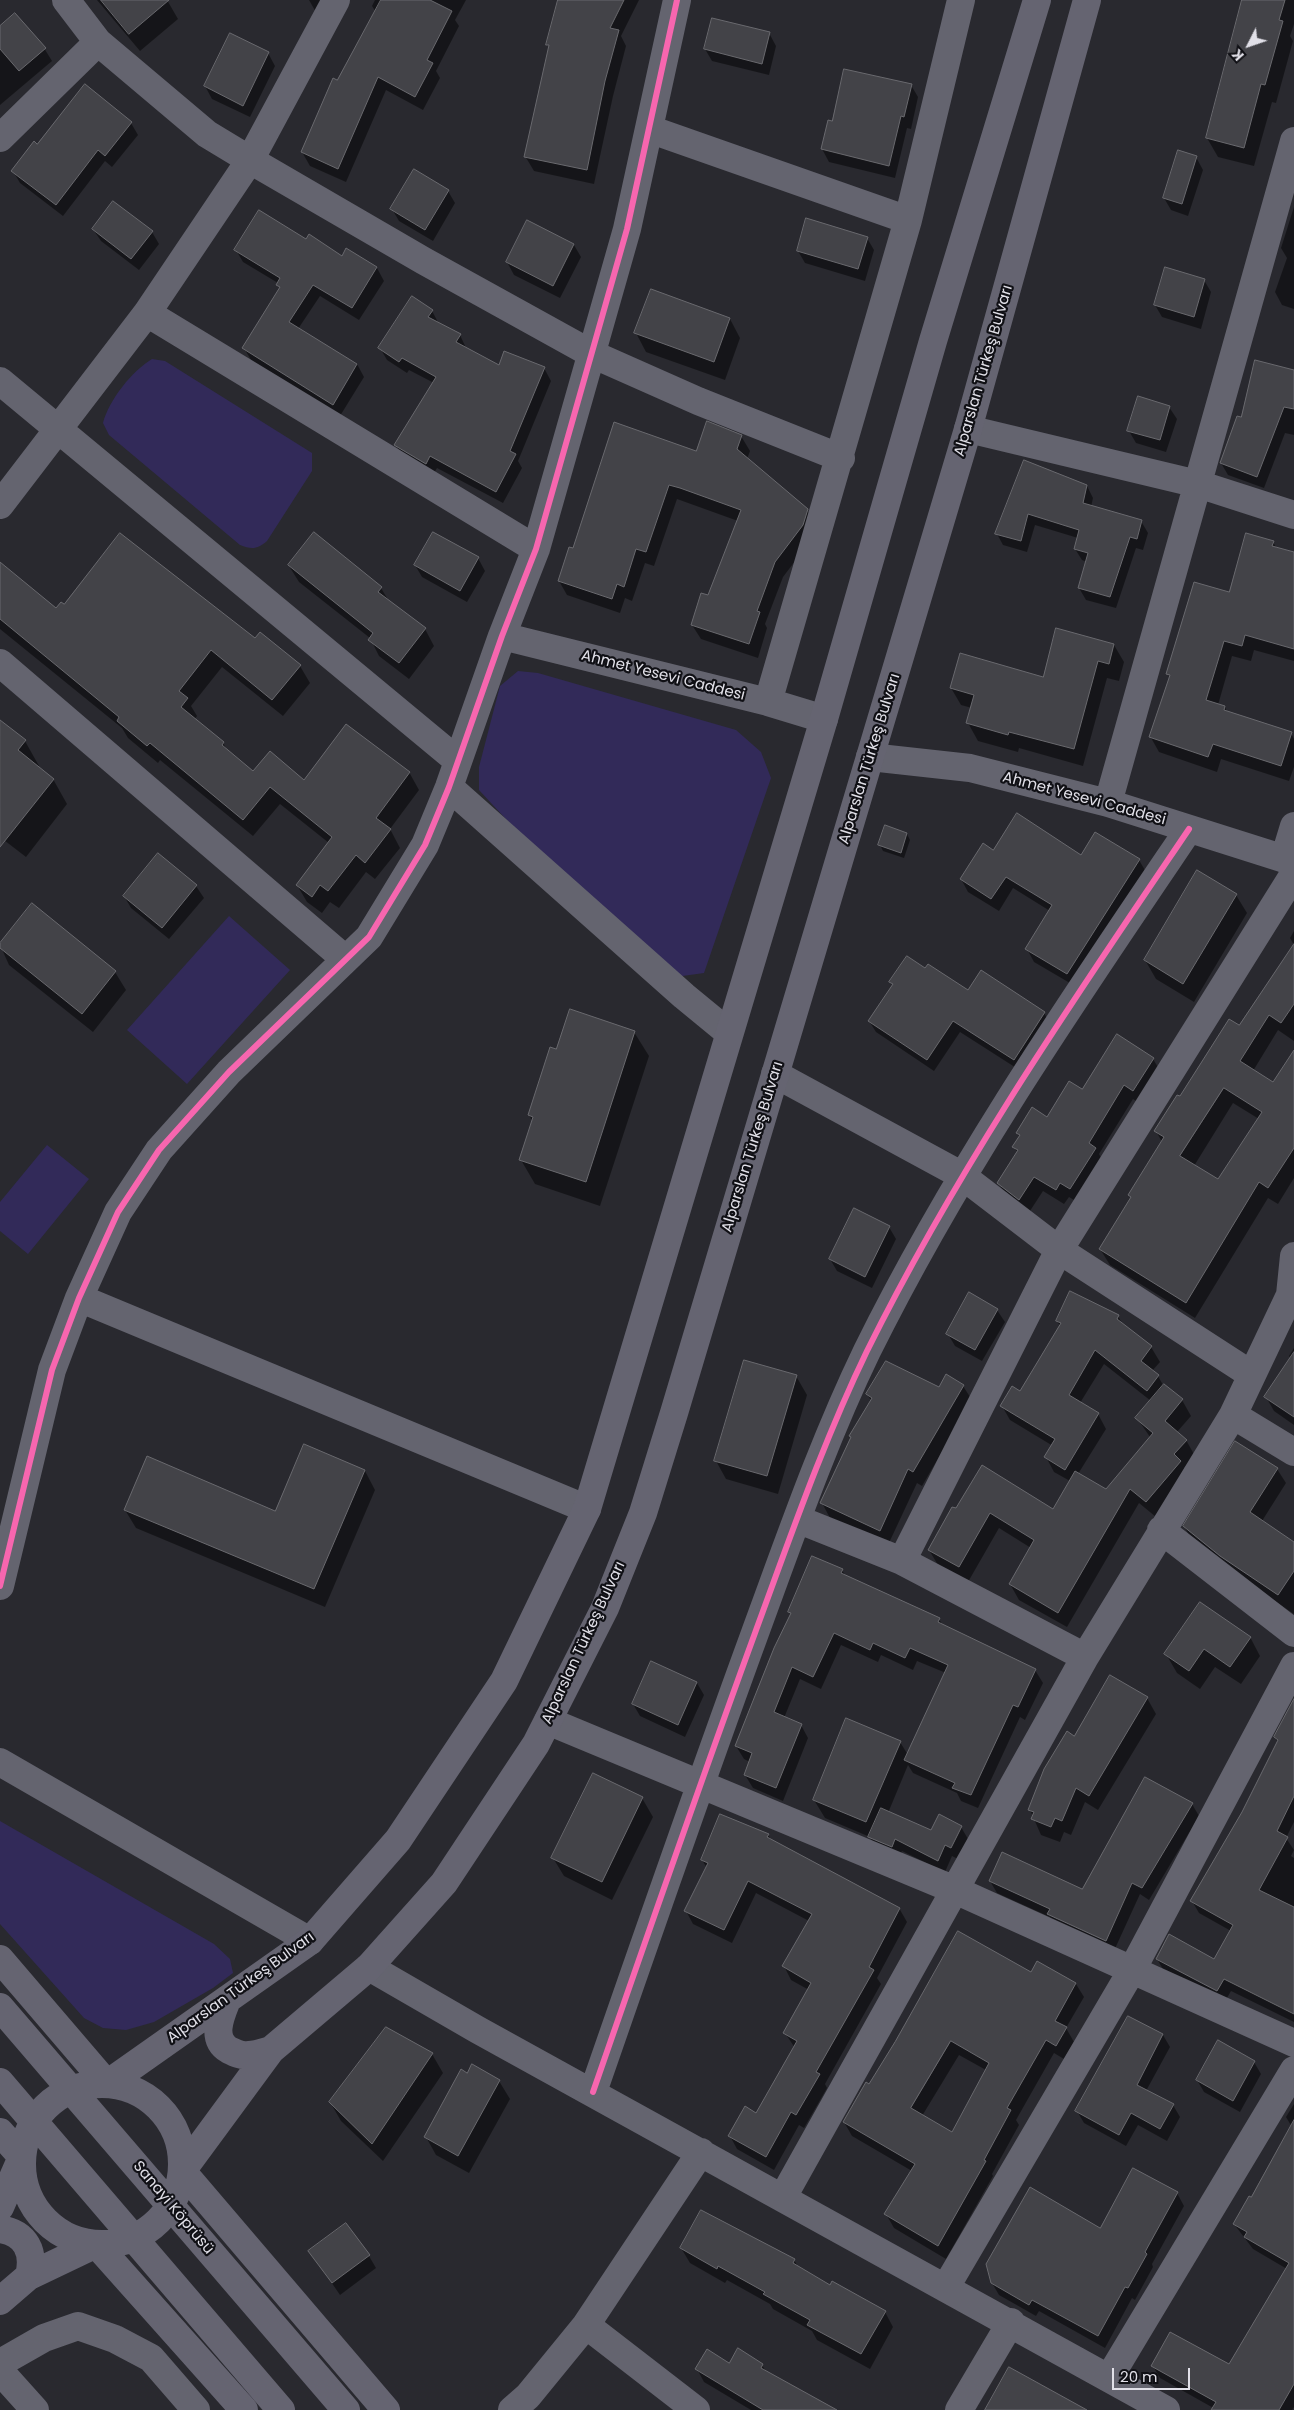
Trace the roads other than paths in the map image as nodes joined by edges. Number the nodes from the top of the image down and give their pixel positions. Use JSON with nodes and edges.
{"nodes":[{"id":1,"x":66,"y":0,"type":"edge"},
{"id":2,"x":336,"y":0,"type":"edge"},
{"id":3,"x":677,"y":0,"type":"edge"},
{"id":4,"x":961,"y":0,"type":"edge"},
{"id":5,"x":1037,"y":0,"type":"edge"},
{"id":6,"x":1088,"y":0,"type":"edge"},
{"id":7,"x":98,"y":42,"type":"junction"},
{"id":8,"x":649,"y":129,"type":"junction"},
{"id":9,"x":0,"y":138,"type":"edge"},
{"id":10,"x":1293,"y":147,"type":"edge"},
{"id":11,"x":250,"y":160,"type":"junction"},
{"id":12,"x":908,"y":220,"type":"junction"},
{"id":13,"x":147,"y":313,"type":"junction"},
{"id":14,"x":592,"y":354,"type":"junction"},
{"id":15,"x":0,"y":381,"type":"edge"},
{"id":16,"x":57,"y":428,"type":"junction"},
{"id":17,"x":968,"y":429,"type":"junction"},
{"id":18,"x":840,"y":458,"type":"junction"},
{"id":19,"x":1198,"y":484,"type":"junction"},
{"id":20,"x":0,"y":505,"type":"edge"},
{"id":21,"x":1294,"y":515,"type":"edge"},
{"id":22,"x":536,"y":549,"type":"junction"},
{"id":23,"x":502,"y":636,"type":"junction"},
{"id":24,"x":0,"y":662,"type":"edge"},
{"id":25,"x":768,"y":702,"type":"junction"},
{"id":26,"x":824,"y":719,"type":"junction"},
{"id":27,"x":870,"y":757,"type":"junction"},
{"id":28,"x":458,"y":761,"type":"junction"},
{"id":29,"x":449,"y":787,"type":"junction"},
{"id":30,"x":1108,"y":803,"type":"junction"},
{"id":31,"x":1294,"y":826,"type":"edge"},
{"id":32,"x":1189,"y":829,"type":"junction"},
{"id":33,"x":1290,"y":865,"type":"edge"},
{"id":34,"x":345,"y":959,"type":"junction"},
{"id":35,"x":729,"y":1033,"type":"junction"},
{"id":36,"x":775,"y":1074,"type":"junction"},
{"id":37,"x":961,"y":1175,"type":"junction"},
{"id":38,"x":1059,"y":1250,"type":"junction"},
{"id":39,"x":1294,"y":1258,"type":"edge"},
{"id":40,"x":79,"y":1298,"type":"junction"},
{"id":41,"x":1252,"y":1376,"type":"junction"},
{"id":42,"x":1233,"y":1415,"type":"junction"},
{"id":43,"x":1294,"y":1452,"type":"edge"},
{"id":44,"x":587,"y":1509,"type":"junction"},
{"id":45,"x":797,"y":1519,"type":"junction"},
{"id":46,"x":1161,"y":1530,"type":"junction"},
{"id":47,"x":902,"y":1562,"type":"junction"},
{"id":48,"x":0,"y":1586,"type":"edge"},
{"id":49,"x":1294,"y":1633,"type":"edge"},
{"id":50,"x":1085,"y":1658,"type":"junction"},
{"id":51,"x":1294,"y":1666,"type":"edge"},
{"id":52,"x":548,"y":1721,"type":"junction"},
{"id":53,"x":0,"y":1762,"type":"edge"},
{"id":54,"x":700,"y":1785,"type":"junction"},
{"id":55,"x":955,"y":1890,"type":"junction"},
{"id":56,"x":310,"y":1941,"type":"junction"},
{"id":57,"x":0,"y":1959,"type":"edge"},
{"id":58,"x":369,"y":1967,"type":"junction"},
{"id":59,"x":1132,"y":1970,"type":"junction"},
{"id":60,"x":227,"y":2000,"type":"junction"},
{"id":61,"x":0,"y":2007,"type":"edge"},
{"id":62,"x":1294,"y":2043,"type":"edge"},
{"id":63,"x":271,"y":2050,"type":"junction"},
{"id":64,"x":1294,"y":2070,"type":"edge"},
{"id":65,"x":0,"y":2082,"type":"edge"},
{"id":66,"x":107,"y":2084,"type":"junction"},
{"id":67,"x":593,"y":2092,"type":"junction"},
{"id":68,"x":0,"y":2132,"type":"edge"},
{"id":69,"x":701,"y":2152,"type":"junction"},
{"id":70,"x":22,"y":2157,"type":"junction"},
{"id":71,"x":182,"y":2171,"type":"junction"},
{"id":72,"x":783,"y":2197,"type":"junction"},
{"id":73,"x":0,"y":2207,"type":"edge"},
{"id":74,"x":0,"y":2230,"type":"edge"},
{"id":75,"x":96,"y":2244,"type":"junction"},
{"id":76,"x":29,"y":2276,"type":"junction"},
{"id":77,"x":946,"y":2287,"type":"junction"},
{"id":78,"x":0,"y":2301,"type":"edge"},
{"id":79,"x":1010,"y":2322,"type":"junction"},
{"id":80,"x":586,"y":2325,"type":"junction"},
{"id":81,"x":0,"y":2363,"type":"edge"},
{"id":82,"x":0,"y":2371,"type":"edge"},
{"id":83,"x":1109,"y":2378,"type":"junction"},
{"id":84,"x":35,"y":2410,"type":"edge"},
{"id":85,"x":196,"y":2410,"type":"edge"},
{"id":86,"x":244,"y":2410,"type":"edge"},
{"id":87,"x":281,"y":2410,"type":"edge"},
{"id":88,"x":346,"y":2410,"type":"edge"},
{"id":89,"x":386,"y":2410,"type":"edge"},
{"id":90,"x":512,"y":2410,"type":"edge"},
{"id":91,"x":696,"y":2410,"type":"edge"},
{"id":92,"x":959,"y":2410,"type":"edge"},
{"id":93,"x":1166,"y":2410,"type":"edge"}],
"edges":[{"from":1,"to":7,"type":"street"},
{"from":2,"to":11,"type":"street"},
{"from":3,"to":8,"type":"street"},
{"from":4,"to":12,"type":"street"},
{"from":5,"to":26,"type":"main road","name":"Alparslan Türkeş Bulvarı"},
{"from":6,"to":17,"type":"main road","name":"Alparslan Türkeş Bulvarı"},
{"from":7,"to":9,"type":"street"},
{"from":7,"to":11,"type":"street"},
{"from":8,"to":12,"type":"street"},
{"from":8,"to":14,"type":"street"},
{"from":10,"to":19,"type":"street"},
{"from":11,"to":13,"type":"street"},
{"from":11,"to":14,"type":"street"},
{"from":12,"to":18,"type":"street"},
{"from":13,"to":16,"type":"street"},
{"from":13,"to":22,"type":"street"},
{"from":14,"to":18,"type":"street"},
{"from":14,"to":22,"type":"street"},
{"from":15,"to":16,"type":"street"},
{"from":16,"to":20,"type":"street"},
{"from":16,"to":28,"type":"street"},
{"from":17,"to":19,"type":"street"},
{"from":17,"to":27,"type":"main road","name":"Alparslan Türkeş Bulvarı"},
{"from":18,"to":25,"type":"street"},
{"from":19,"to":21,"type":"street"},
{"from":19,"to":30,"type":"street"},
{"from":22,"to":23,"type":"street"},
{"from":23,"to":25,"type":"street","name":"Ahmet Yesevi Caddesi"},
{"from":23,"to":28,"type":"street"},
{"from":24,"to":34,"type":"street"},
{"from":25,"to":26,"type":"street","name":"Ahmet Yesevi Caddesi"},
{"from":26,"to":35,"type":"main road","name":"Alparslan Türkeş Bulvarı"},
{"from":27,"to":30,"type":"street","name":"Ahmet Yesevi Caddesi"},
{"from":27,"to":36,"type":"main road","name":"Alparslan Türkeş Bulvarı"},
{"from":28,"to":29,"type":"street"},
{"from":29,"to":34,"type":"street"},
{"from":29,"to":35,"type":"street"},
{"from":30,"to":32,"type":"street","name":"Ahmet Yesevi Caddesi"},
{"from":31,"to":33,"type":"street"},
{"from":32,"to":33,"type":"street","name":"Ahmet Yesevi Caddesi"},
{"from":32,"to":37,"type":"street"},
{"from":33,"to":38,"type":"street"},
{"from":34,"to":40,"type":"street"},
{"from":35,"to":44,"type":"main road","name":"Alparslan Türkeş Bulvarı"},
{"from":36,"to":37,"type":"street"},
{"from":36,"to":52,"type":"main road","name":"Alparslan Türkeş Bulvarı"},
{"from":37,"to":38,"type":"street"},
{"from":37,"to":45,"type":"street"},
{"from":38,"to":41,"type":"street"},
{"from":38,"to":47,"type":"street"},
{"from":39,"to":41,"type":"street"},
{"from":40,"to":44,"type":"street"},
{"from":40,"to":48,"type":"street"},
{"from":41,"to":42,"type":"street"},
{"from":42,"to":43,"type":"street"},
{"from":42,"to":46,"type":"street"},
{"from":44,"to":56,"type":"main road","name":"Alparslan Türkeş Bulvarı"},
{"from":45,"to":47,"type":"street"},
{"from":45,"to":54,"type":"street"},
{"from":46,"to":49,"type":"street"},
{"from":46,"to":50,"type":"street"},
{"from":47,"to":50,"type":"street"},
{"from":50,"to":55,"type":"street"},
{"from":51,"to":59,"type":"street"},
{"from":52,"to":54,"type":"street"},
{"from":52,"to":58,"type":"main road","name":"Alparslan Türkeş Bulvarı"},
{"from":53,"to":56,"type":"street"},
{"from":54,"to":55,"type":"street"},
{"from":54,"to":67,"type":"street"},
{"from":55,"to":59,"type":"street"},
{"from":55,"to":72,"type":"street"},
{"from":56,"to":60,"type":"main road","name":"Alparslan Türkeş Bulvarı"},
{"from":57,"to":66,"type":"main road"},
{"from":58,"to":63,"type":"main road","name":"Alparslan Türkeş Bulvarı"},
{"from":58,"to":67,"type":"street"},
{"from":59,"to":62,"type":"street"},
{"from":59,"to":77,"type":"street"},
{"from":60,"to":63,"type":"main road"},
{"from":60,"to":66,"type":"main road","name":"Alparslan Türkeş Bulvarı"},
{"from":61,"to":88,"type":"main road","name":"Sanayi Köprüsü"},
{"from":63,"to":71,"type":"main road","name":"Alparslan Türkeş Bulvarı"},
{"from":64,"to":83,"type":"street"},
{"from":65,"to":87,"type":"main road"},
{"from":66,"to":70,"type":"main road"},
{"from":66,"to":71,"type":"main road"},
{"from":67,"to":69,"type":"street"},
{"from":68,"to":70,"type":"main road"},
{"from":69,"to":72,"type":"street"},
{"from":69,"to":80,"type":"street"},
{"from":70,"to":73,"type":"main road"},
{"from":70,"to":75,"type":"main road"},
{"from":71,"to":75,"type":"main road"},
{"from":71,"to":89,"type":"main road"},
{"from":72,"to":77,"type":"street"},
{"from":74,"to":76,"type":"main road"},
{"from":75,"to":76,"type":"main road"},
{"from":75,"to":86,"type":"main road"},
{"from":76,"to":78,"type":"main road"},
{"from":77,"to":79,"type":"street"},
{"from":79,"to":83,"type":"street"},
{"from":79,"to":92,"type":"street"},
{"from":80,"to":90,"type":"street"},
{"from":80,"to":91,"type":"street"},
{"from":81,"to":85,"type":"street"},
{"from":82,"to":84,"type":"street"},
{"from":83,"to":93,"type":"street"}]}
